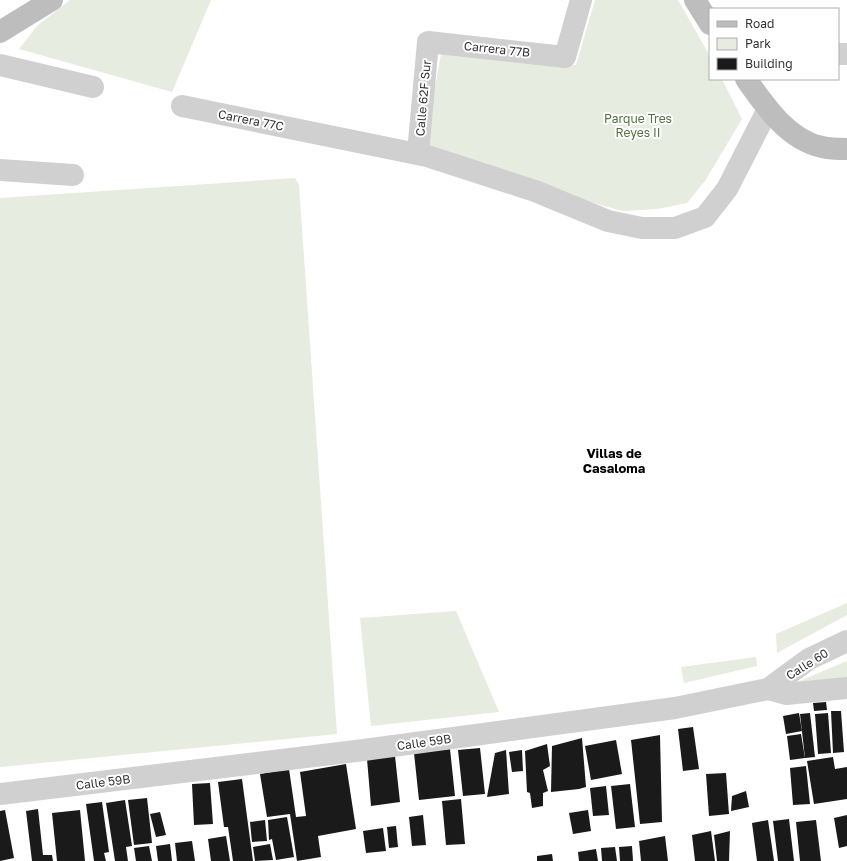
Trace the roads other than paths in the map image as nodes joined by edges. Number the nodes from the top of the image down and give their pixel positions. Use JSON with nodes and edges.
{"nodes":[{"id":1,"x":52,"y":0,"type":"edge"},
{"id":2,"x":581,"y":0,"type":"edge"},
{"id":3,"x":695,"y":0,"type":"edge"},
{"id":4,"x":709,"y":22,"type":"edge"},
{"id":5,"x":0,"y":32,"type":"edge"},
{"id":6,"x":428,"y":42,"type":"joint"},
{"id":7,"x":0,"y":64,"type":"edge"},
{"id":8,"x":747,"y":80,"type":"edge"},
{"id":9,"x":93,"y":87,"type":"dead end"},
{"id":10,"x":182,"y":106,"type":"dead end"},
{"id":11,"x":768,"y":109,"type":"junction"},
{"id":12,"x":847,"y":149,"type":"edge"},
{"id":13,"x":418,"y":153,"type":"junction"},
{"id":14,"x":0,"y":170,"type":"edge"},
{"id":15,"x":73,"y":175,"type":"dead end"},
{"id":16,"x":847,"y":641,"type":"edge"},
{"id":17,"x":847,"y":688,"type":"edge"},
{"id":18,"x":768,"y":689,"type":"junction"},
{"id":19,"x":0,"y":794,"type":"edge"}],
"edges":[{"from":1,"to":5,"type":"street"},
{"from":2,"to":6,"type":"street","name":"Carrera 77B"},
{"from":3,"to":4,"type":"street"},
{"from":6,"to":13,"type":"street","name":"Calle 62F Sur"},
{"from":7,"to":9,"type":"street"},
{"from":8,"to":11,"type":"street"},
{"from":10,"to":13,"type":"street","name":"Carrera 77C"},
{"from":11,"to":12,"type":"street"},
{"from":11,"to":13,"type":"street","name":"Carrera 77C"},
{"from":14,"to":15,"type":"street"},
{"from":16,"to":18,"type":"street","name":"Calle 60"},
{"from":17,"to":18,"type":"street","name":"Calle 59B"},
{"from":18,"to":19,"type":"street","name":"Calle 59B"}]}
